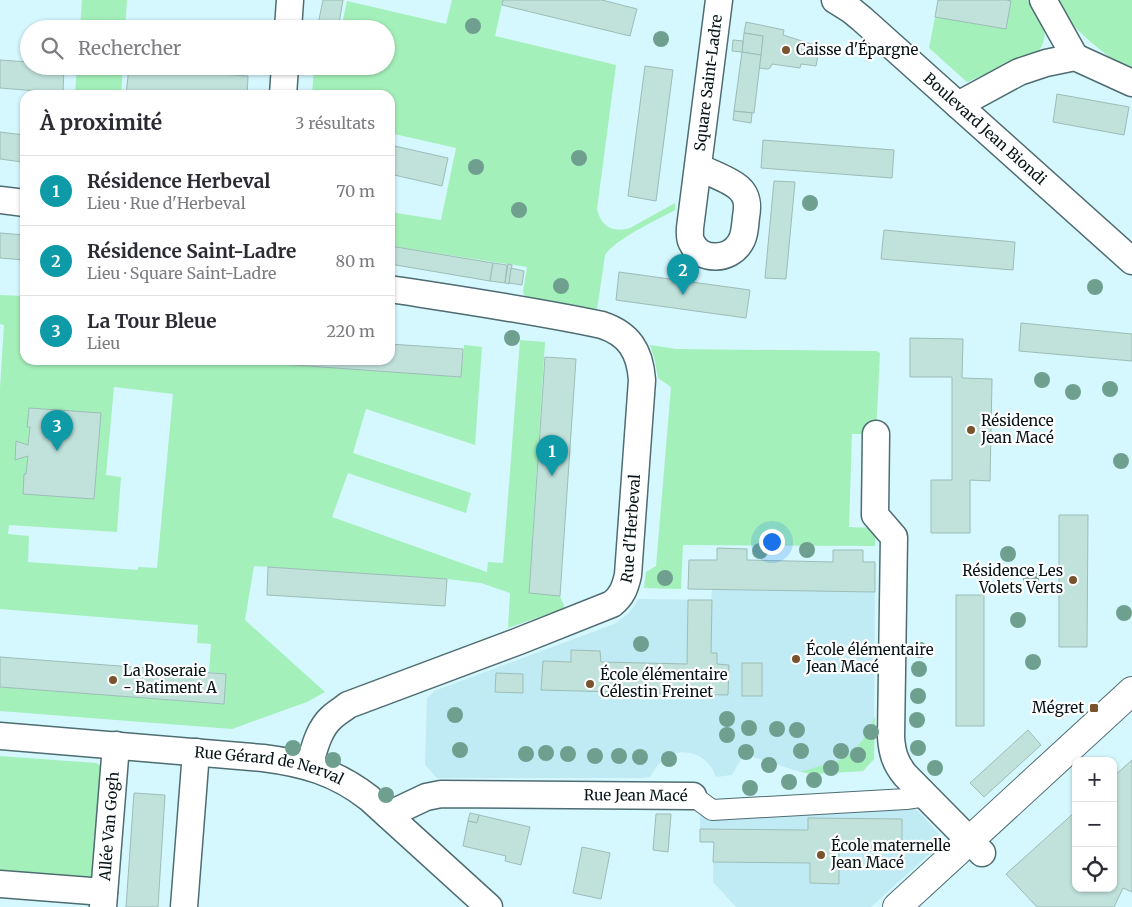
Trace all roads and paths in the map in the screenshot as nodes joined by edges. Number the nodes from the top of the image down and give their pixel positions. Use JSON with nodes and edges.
{"nodes":[{"id":1,"x":290,"y":0,"type":"edge"},
{"id":2,"x":719,"y":0,"type":"edge"},
{"id":3,"x":835,"y":0,"type":"edge"},
{"id":4,"x":1043,"y":0,"type":"edge"},
{"id":5,"x":289,"y":20,"type":"edge"},
{"id":6,"x":1076,"y":57,"type":"junction"},
{"id":7,"x":285,"y":75,"type":"edge"},
{"id":8,"x":1132,"y":83,"type":"edge"},
{"id":9,"x":284,"y":90,"type":"edge"},
{"id":10,"x":958,"y":105,"type":"junction"},
{"id":11,"x":698,"y":166,"type":"dead end"},
{"id":12,"x":0,"y":200,"type":"edge"},
{"id":13,"x":20,"y":202,"type":"edge"},
{"id":14,"x":1132,"y":260,"type":"edge"},
{"id":15,"x":395,"y":289,"type":"edge"},
{"id":16,"x":876,"y":434,"type":"dead end"},
{"id":17,"x":1132,"y":691,"type":"edge"},
{"id":18,"x":1132,"y":714,"type":"edge"},
{"id":19,"x":0,"y":736,"type":"edge"},
{"id":20,"x":116,"y":745,"type":"junction"},
{"id":21,"x":196,"y":752,"type":"junction"},
{"id":22,"x":1085,"y":757,"type":"edge"},
{"id":23,"x":309,"y":766,"type":"junction"},
{"id":24,"x":1072,"y":769,"type":"edge"},
{"id":25,"x":693,"y":796,"type":"joint"},
{"id":26,"x":926,"y":796,"type":"junction"},
{"id":27,"x":388,"y":815,"type":"junction"},
{"id":28,"x":976,"y":847,"type":"junction"},
{"id":29,"x":0,"y":884,"type":"edge"},
{"id":30,"x":104,"y":899,"type":"edge"},
{"id":31,"x":184,"y":907,"type":"edge"},
{"id":32,"x":490,"y":907,"type":"edge"},
{"id":33,"x":897,"y":907,"type":"edge"},
{"id":34,"x":924,"y":907,"type":"edge"}],
"edges":[{"from":1,"to":5,"type":"street"},
{"from":2,"to":11,"type":"street","name":"Square Saint-Ladre"},
{"from":3,"to":10,"type":"street","name":"Boulevard Jean Biondi"},
{"from":4,"to":6,"type":"street"},
{"from":6,"to":8,"type":"street"},
{"from":6,"to":10,"type":"street"},
{"from":7,"to":9,"type":"street"},
{"from":10,"to":14,"type":"street","name":"Boulevard Jean Biondi"},
{"from":12,"to":13,"type":"street"},
{"from":15,"to":23,"type":"street","name":"Rue d'Herbeval"},
{"from":16,"to":26,"type":"street"},
{"from":17,"to":28,"type":"street"},
{"from":18,"to":22,"type":"street"},
{"from":19,"to":20,"type":"street","name":"Rue Gérard de Nerval"},
{"from":20,"to":21,"type":"street","name":"Rue Gérard de Nerval"},
{"from":20,"to":30,"type":"street","name":"Allée Van Gogh"},
{"from":21,"to":23,"type":"street","name":"Rue Gérard de Nerval"},
{"from":21,"to":31,"type":"street"},
{"from":23,"to":27,"type":"street","name":"Rue Gérard de Nerval"},
{"from":24,"to":28,"type":"street"},
{"from":25,"to":26,"type":"street","name":"Rue Jean Macé"},
{"from":25,"to":27,"type":"street","name":"Rue Jean Macé"},
{"from":26,"to":28,"type":"street"},
{"from":27,"to":32,"type":"street","name":"Rue Gérard de Nerval"},
{"from":28,"to":33,"type":"street"},
{"from":28,"to":34,"type":"street"},
{"from":29,"to":30,"type":"street"}]}
